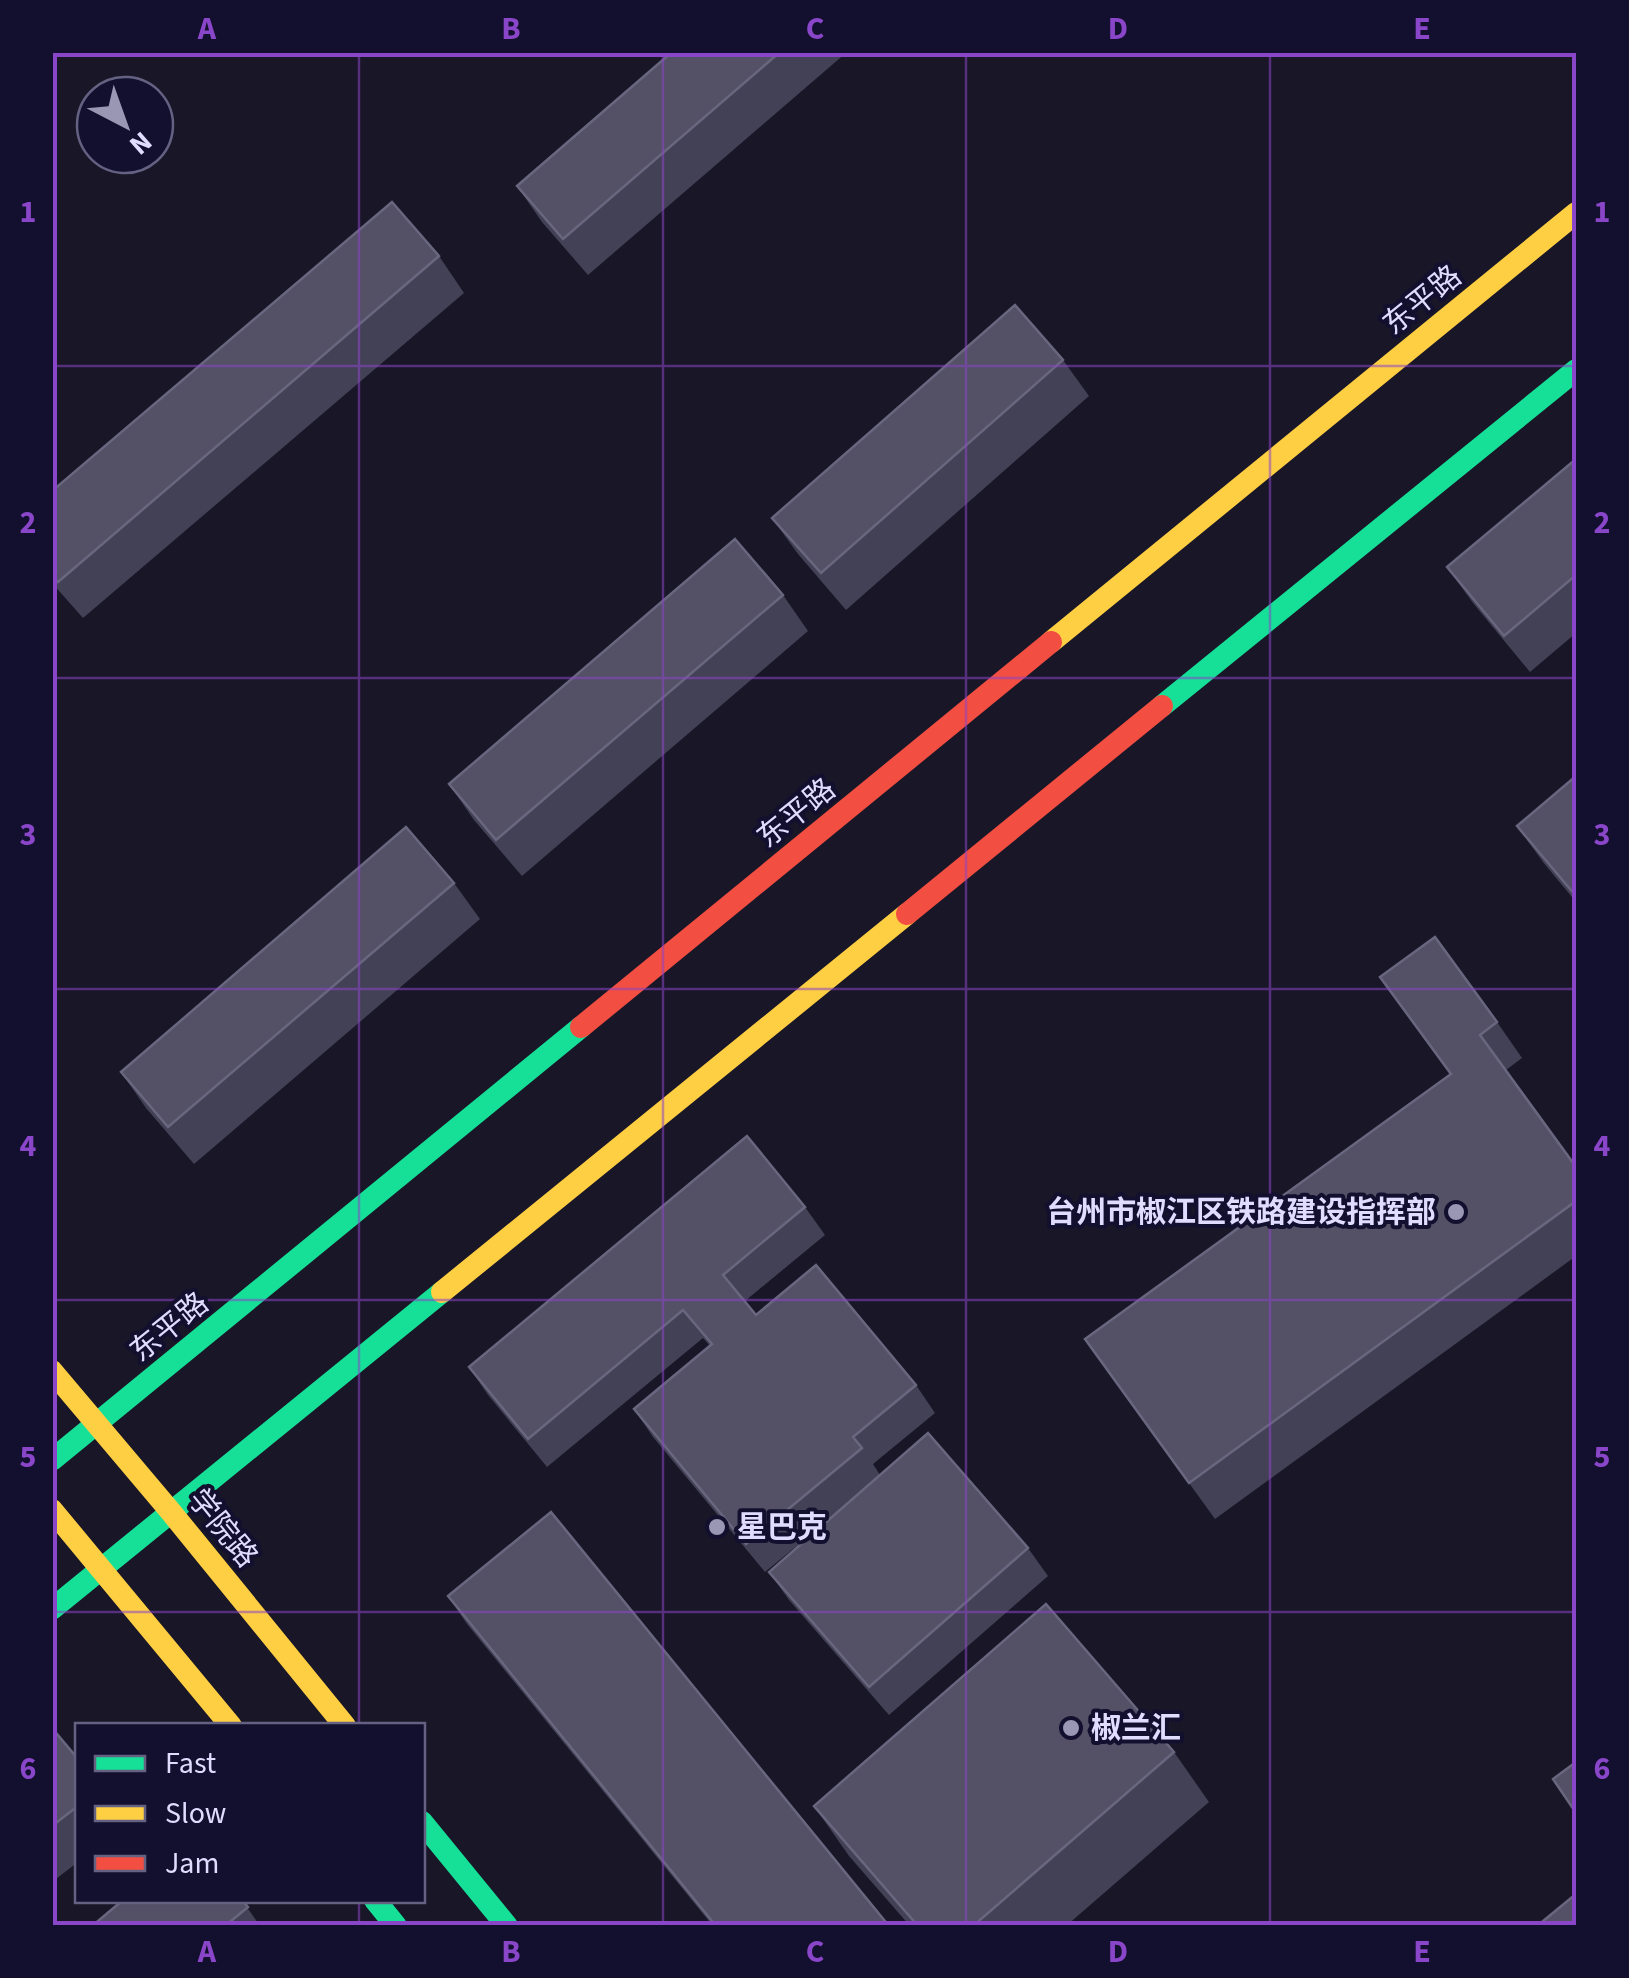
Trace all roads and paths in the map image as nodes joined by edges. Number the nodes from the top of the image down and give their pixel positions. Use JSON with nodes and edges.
{"nodes":[{"id":1,"x":1576,"y":213,"type":"edge"},
{"id":2,"x":1576,"y":370,"type":"edge"},
{"id":3,"x":52,"y":1371,"type":"edge"},
{"id":4,"x":96,"y":1425,"type":"junction"},
{"id":5,"x":52,"y":1460,"type":"edge"},
{"id":6,"x":52,"y":1510,"type":"edge"},
{"id":7,"x":172,"y":1512,"type":"junction"},
{"id":8,"x":101,"y":1569,"type":"junction"},
{"id":9,"x":52,"y":1609,"type":"edge"},
{"id":10,"x":228,"y":1723,"type":"edge"},
{"id":11,"x":343,"y":1723,"type":"edge"},
{"id":12,"x":425,"y":1826,"type":"edge"},
{"id":13,"x":377,"y":1903,"type":"edge"},
{"id":14,"x":396,"y":1926,"type":"edge"},
{"id":15,"x":507,"y":1926,"type":"edge"}],
"edges":[{"from":1,"to":4,"type":"main road","name":"东平路"},
{"from":2,"to":7,"type":"main road"},
{"from":3,"to":4,"type":"main road","name":"学院路"},
{"from":4,"to":5,"type":"main road","name":"东平路"},
{"from":4,"to":7,"type":"main road","name":"学院路"},
{"from":6,"to":8,"type":"main road"},
{"from":7,"to":8,"type":"main road"},
{"from":7,"to":11,"type":"main road","name":"学院路"},
{"from":8,"to":9,"type":"main road"},
{"from":8,"to":10,"type":"main road"},
{"from":12,"to":15,"type":"main road"},
{"from":13,"to":14,"type":"main road"}]}
